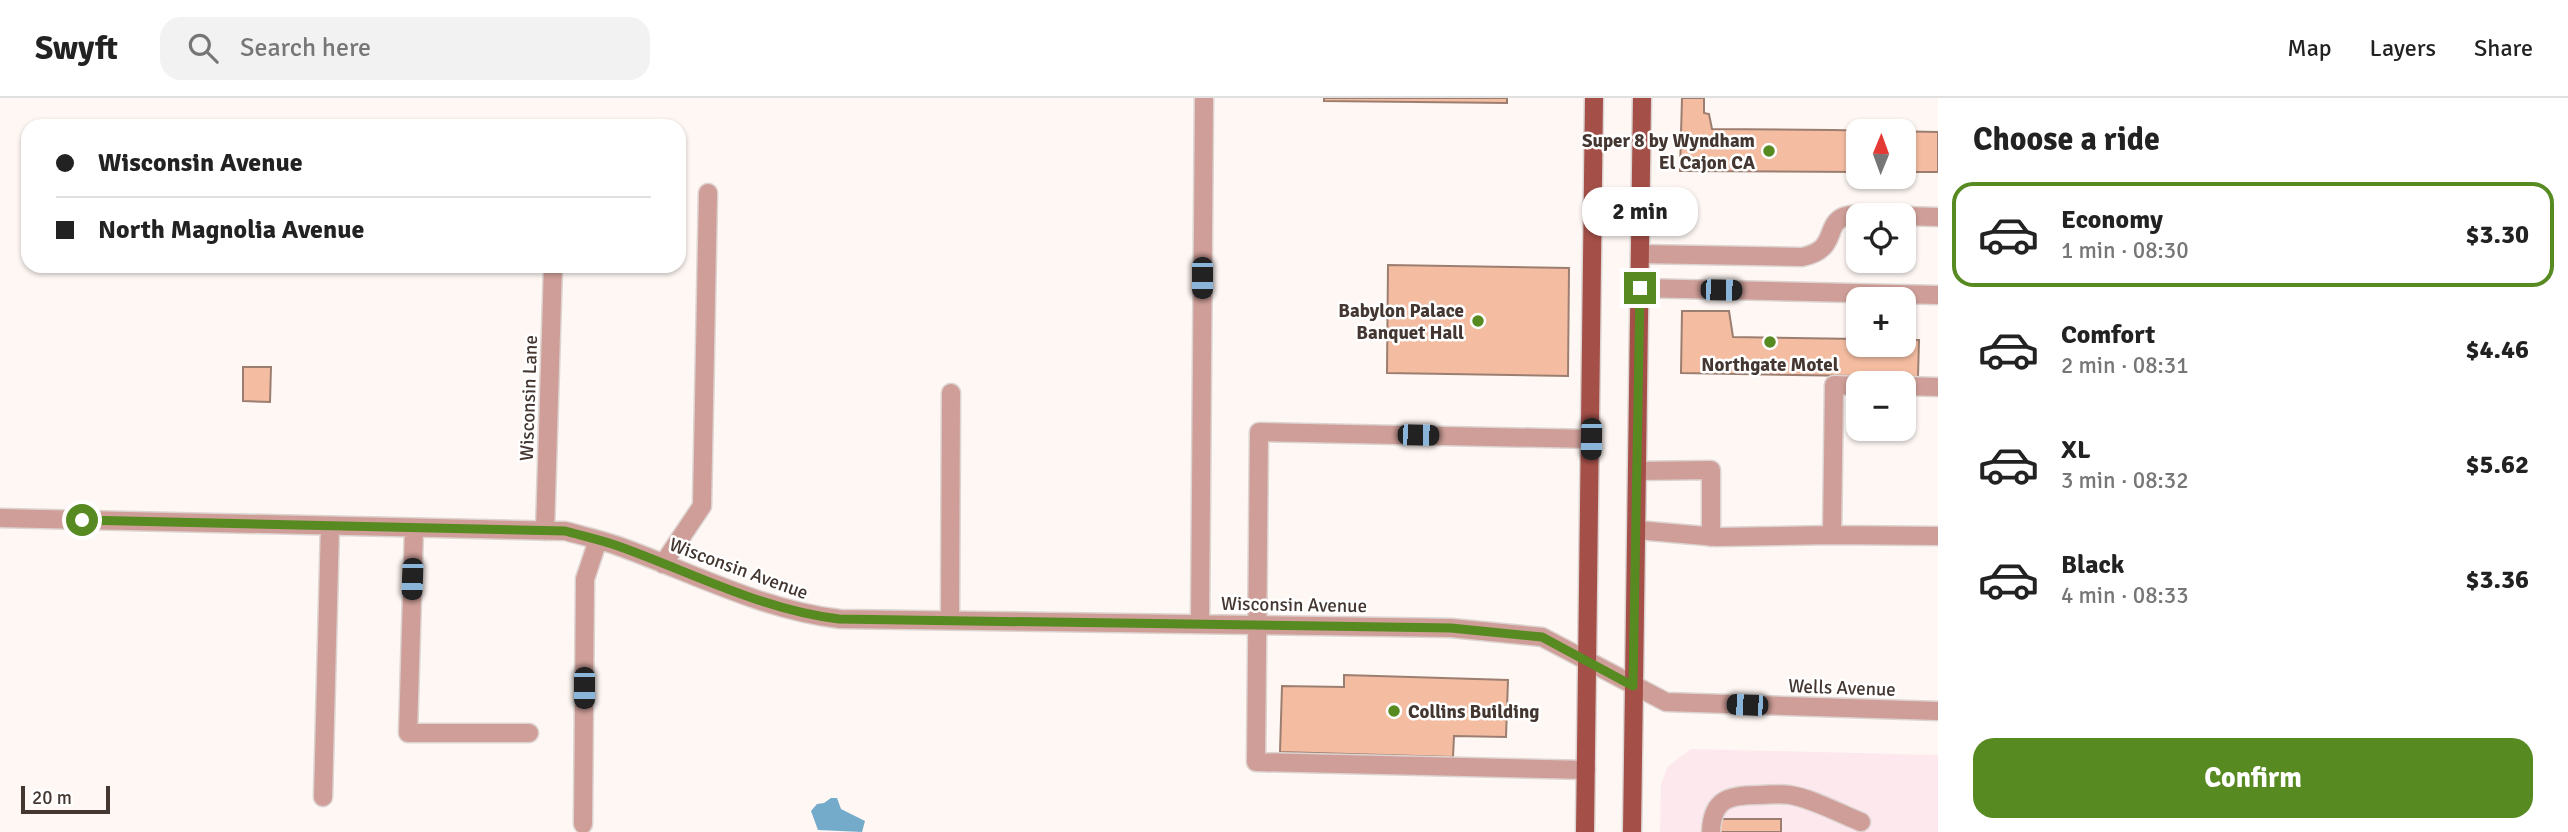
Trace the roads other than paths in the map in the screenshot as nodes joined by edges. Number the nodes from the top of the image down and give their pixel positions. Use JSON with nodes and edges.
{"nodes":[{"id":1,"x":1204,"y":98,"type":"edge"},
{"id":2,"x":1594,"y":98,"type":"edge"},
{"id":3,"x":1642,"y":98,"type":"edge"},
{"id":4,"x":708,"y":193,"type":"dead end"},
{"id":5,"x":1846,"y":216,"type":"edge"},
{"id":6,"x":1916,"y":216,"type":"edge"},
{"id":7,"x":1938,"y":216,"type":"edge"},
{"id":8,"x":1640,"y":254,"type":"junction"},
{"id":9,"x":553,"y":273,"type":"edge"},
{"id":10,"x":1640,"y":288,"type":"junction"},
{"id":11,"x":1938,"y":295,"type":"edge"},
{"id":12,"x":1846,"y":386,"type":"edge"},
{"id":13,"x":1916,"y":386,"type":"edge"},
{"id":14,"x":1938,"y":387,"type":"edge"},
{"id":15,"x":951,"y":393,"type":"dead end"},
{"id":16,"x":1591,"y":439,"type":"junction"},
{"id":17,"x":1637,"y":471,"type":"junction"},
{"id":18,"x":0,"y":519,"type":"edge"},
{"id":19,"x":330,"y":526,"type":"junction"},
{"id":20,"x":414,"y":528,"type":"junction"},
{"id":21,"x":1637,"y":530,"type":"junction"},
{"id":22,"x":545,"y":531,"type":"junction"},
{"id":23,"x":1832,"y":535,"type":"junction"},
{"id":24,"x":1938,"y":536,"type":"edge"},
{"id":25,"x":1711,"y":537,"type":"junction"},
{"id":26,"x":598,"y":540,"type":"junction"},
{"id":27,"x":663,"y":564,"type":"junction"},
{"id":28,"x":950,"y":619,"type":"junction"},
{"id":29,"x":1200,"y":624,"type":"junction"},
{"id":30,"x":1258,"y":624,"type":"junction"},
{"id":31,"x":1588,"y":661,"type":"junction"},
{"id":32,"x":1633,"y":686,"type":"junction"},
{"id":33,"x":1938,"y":711,"type":"edge"},
{"id":34,"x":529,"y":733,"type":"dead end"},
{"id":35,"x":1586,"y":770,"type":"junction"},
{"id":36,"x":323,"y":797,"type":"dead end"},
{"id":37,"x":1861,"y":822,"type":"dead end"},
{"id":38,"x":583,"y":824,"type":"dead end"},
{"id":39,"x":1585,"y":832,"type":"edge"},
{"id":40,"x":1632,"y":832,"type":"edge"},
{"id":41,"x":1711,"y":832,"type":"edge"}],
"edges":[{"from":1,"to":29,"type":"street"},
{"from":2,"to":16,"type":"main road"},
{"from":3,"to":8,"type":"main road"},
{"from":4,"to":27,"type":"street"},
{"from":5,"to":8,"type":"street"},
{"from":6,"to":7,"type":"street"},
{"from":8,"to":10,"type":"main road"},
{"from":9,"to":22,"type":"street","name":"Wisconsin Lane"},
{"from":10,"to":11,"type":"street"},
{"from":10,"to":17,"type":"main road"},
{"from":12,"to":23,"type":"street"},
{"from":13,"to":14,"type":"street"},
{"from":15,"to":28,"type":"street"},
{"from":16,"to":30,"type":"street"},
{"from":16,"to":31,"type":"main road"},
{"from":17,"to":21,"type":"main road"},
{"from":17,"to":25,"type":"street"},
{"from":18,"to":19,"type":"street","name":"Wisconsin Avenue"},
{"from":19,"to":20,"type":"street","name":"Wisconsin Avenue"},
{"from":19,"to":36,"type":"street"},
{"from":20,"to":22,"type":"street","name":"Wisconsin Avenue"},
{"from":20,"to":34,"type":"street"},
{"from":21,"to":25,"type":"street"},
{"from":21,"to":32,"type":"main road"},
{"from":22,"to":26,"type":"street","name":"Wisconsin Avenue"},
{"from":23,"to":24,"type":"street"},
{"from":23,"to":25,"type":"street"},
{"from":26,"to":27,"type":"street","name":"Wisconsin Avenue"},
{"from":26,"to":38,"type":"street"},
{"from":27,"to":28,"type":"street","name":"Wisconsin Avenue"},
{"from":28,"to":29,"type":"street","name":"Wisconsin Avenue"},
{"from":29,"to":30,"type":"street","name":"Wisconsin Avenue"},
{"from":30,"to":31,"type":"street","name":"Wisconsin Avenue"},
{"from":30,"to":35,"type":"street"},
{"from":31,"to":32,"type":"street","name":"Wells Avenue"},
{"from":31,"to":35,"type":"main road"},
{"from":32,"to":33,"type":"street","name":"Wells Avenue"},
{"from":32,"to":40,"type":"main road"},
{"from":35,"to":39,"type":"main road"},
{"from":37,"to":41,"type":"street"}]}
